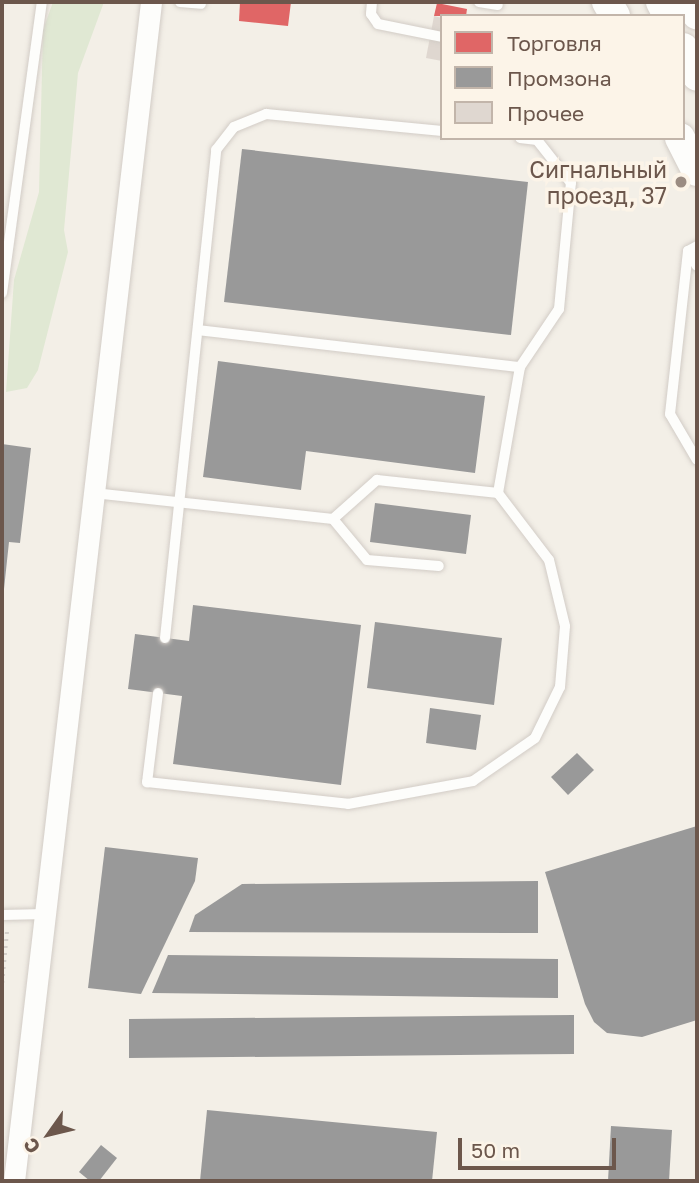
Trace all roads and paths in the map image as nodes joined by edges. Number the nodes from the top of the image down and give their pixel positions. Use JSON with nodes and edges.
{"nodes":[{"id":1,"x":42,"y":2,"type":"edge"},
{"id":2,"x":151,"y":2,"type":"edge"},
{"id":3,"x":180,"y":2,"type":"edge"},
{"id":4,"x":372,"y":2,"type":"edge"},
{"id":5,"x":479,"y":2,"type":"edge"},
{"id":6,"x":693,"y":2,"type":"edge"},
{"id":7,"x":201,"y":4,"type":"dead end"},
{"id":8,"x":497,"y":8,"type":"edge"},
{"id":9,"x":697,"y":15,"type":"edge"},
{"id":10,"x":440,"y":37,"type":"edge"},
{"id":11,"x":685,"y":52,"type":"edge"},
{"id":12,"x":697,"y":76,"type":"edge"},
{"id":13,"x":440,"y":131,"type":"edge"},
{"id":14,"x":537,"y":140,"type":"edge"},
{"id":15,"x":681,"y":140,"type":"edge"},
{"id":16,"x":697,"y":171,"type":"edge"},
{"id":17,"x":693,"y":248,"type":"edge"},
{"id":18,"x":697,"y":267,"type":"edge"},
{"id":19,"x":2,"y":293,"type":"edge"},
{"id":20,"x":198,"y":330,"type":"junction"},
{"id":21,"x":520,"y":367,"type":"junction"},
{"id":22,"x":697,"y":460,"type":"edge"},
{"id":23,"x":94,"y":493,"type":"junction"},
{"id":24,"x":498,"y":493,"type":"junction"},
{"id":25,"x":181,"y":502,"type":"junction"},
{"id":26,"x":333,"y":519,"type":"junction"},
{"id":27,"x":439,"y":566,"type":"dead end"},
{"id":28,"x":165,"y":638,"type":"dead end"},
{"id":29,"x":158,"y":693,"type":"dead end"},
{"id":30,"x":45,"y":914,"type":"junction"},
{"id":31,"x":5,"y":915,"type":"edge"},
{"id":32,"x":2,"y":983,"type":"edge"},
{"id":33,"x":14,"y":1181,"type":"edge"}],
"edges":[{"from":1,"to":19,"type":"lane"},
{"from":2,"to":23,"type":"street"},
{"from":3,"to":7,"type":"lane"},
{"from":4,"to":10,"type":"lane"},
{"from":5,"to":8,"type":"lane"},
{"from":6,"to":9,"type":"main road"},
{"from":11,"to":12,"type":"main road"},
{"from":13,"to":20,"type":"lane"},
{"from":14,"to":21,"type":"lane"},
{"from":15,"to":16,"type":"main road"},
{"from":17,"to":18,"type":"lane"},
{"from":17,"to":22,"type":"lane"},
{"from":20,"to":21,"type":"lane"},
{"from":20,"to":25,"type":"lane"},
{"from":21,"to":24,"type":"lane"},
{"from":23,"to":25,"type":"lane"},
{"from":23,"to":30,"type":"street"},
{"from":24,"to":26,"type":"lane"},
{"from":24,"to":29,"type":"lane"},
{"from":25,"to":26,"type":"lane"},
{"from":25,"to":28,"type":"lane"},
{"from":26,"to":27,"type":"lane"},
{"from":30,"to":31,"type":"lane"},
{"from":30,"to":33,"type":"street"},
{"from":31,"to":32,"type":"path"}]}
